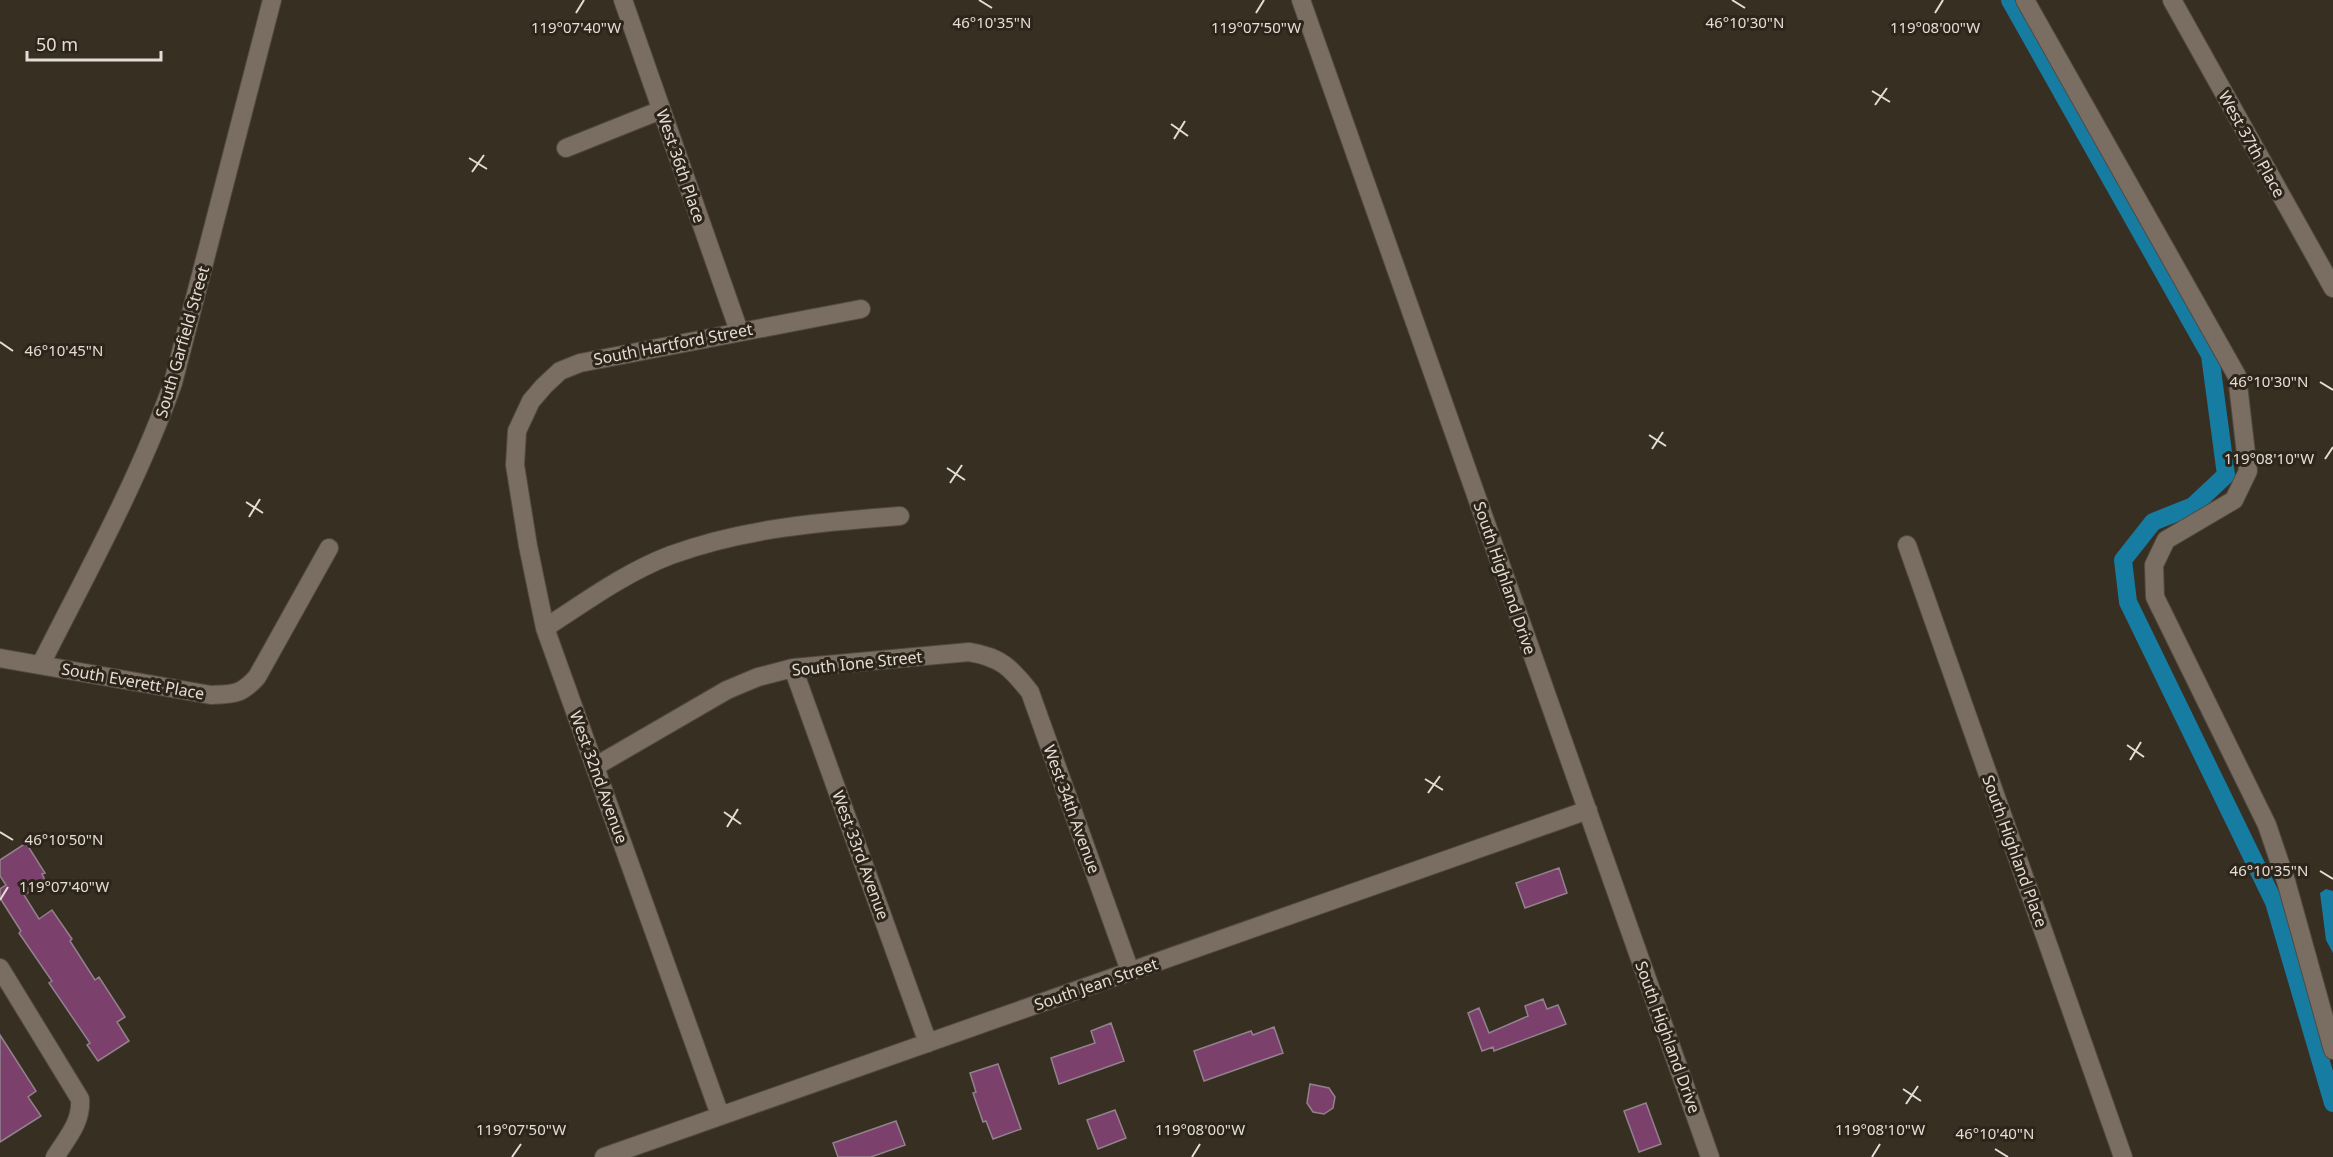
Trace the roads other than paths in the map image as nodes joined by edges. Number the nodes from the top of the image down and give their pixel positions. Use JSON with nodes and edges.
{"nodes":[{"id":1,"x":272,"y":0,"type":"edge"},
{"id":2,"x":623,"y":0,"type":"edge"},
{"id":3,"x":1300,"y":0,"type":"edge"},
{"id":4,"x":2025,"y":0,"type":"edge"},
{"id":5,"x":2172,"y":0,"type":"edge"},
{"id":6,"x":661,"y":110,"type":"junction"},
{"id":7,"x":566,"y":148,"type":"dead end"},
{"id":8,"x":2333,"y":288,"type":"edge"},
{"id":9,"x":861,"y":309,"type":"dead end"},
{"id":10,"x":739,"y":331,"type":"junction"},
{"id":11,"x":517,"y":431,"type":"joint"},
{"id":12,"x":900,"y":516,"type":"dead end"},
{"id":13,"x":1907,"y":545,"type":"dead end"},
{"id":14,"x":329,"y":548,"type":"dead end"},
{"id":15,"x":545,"y":628,"type":"junction"},
{"id":16,"x":0,"y":658,"type":"edge"},
{"id":17,"x":997,"y":658,"type":"joint"},
{"id":18,"x":41,"y":664,"type":"junction"},
{"id":19,"x":794,"y":668,"type":"junction"},
{"id":20,"x":596,"y":766,"type":"junction"},
{"id":21,"x":1588,"y":810,"type":"junction"},
{"id":22,"x":0,"y":968,"type":"edge"},
{"id":23,"x":1130,"y":971,"type":"junction"},
{"id":24,"x":928,"y":1043,"type":"junction"},
{"id":25,"x":2333,"y":1050,"type":"edge"},
{"id":26,"x":720,"y":1115,"type":"junction"},
{"id":27,"x":55,"y":1157,"type":"edge"},
{"id":28,"x":604,"y":1157,"type":"edge"},
{"id":29,"x":1710,"y":1157,"type":"edge"},
{"id":30,"x":2123,"y":1157,"type":"edge"}],
"edges":[{"from":1,"to":18,"type":"street","name":"South Garfield Street"},
{"from":2,"to":6,"type":"street","name":"West 36th Place"},
{"from":3,"to":21,"type":"street","name":"South Highland Drive"},
{"from":4,"to":25,"type":"street"},
{"from":5,"to":8,"type":"street","name":"West 37th Place"},
{"from":6,"to":7,"type":"street"},
{"from":6,"to":10,"type":"street","name":"West 36th Place"},
{"from":9,"to":10,"type":"street","name":"South Hartford Street"},
{"from":10,"to":11,"type":"street","name":"South Hartford Street"},
{"from":11,"to":15,"type":"street","name":"West 32nd Avenue"},
{"from":12,"to":15,"type":"street"},
{"from":13,"to":30,"type":"street","name":"South Highland Place"},
{"from":14,"to":18,"type":"street","name":"South Everett Place"},
{"from":15,"to":20,"type":"street","name":"West 32nd Avenue"},
{"from":16,"to":18,"type":"street","name":"South Everett Place"},
{"from":17,"to":19,"type":"street","name":"South Ione Street"},
{"from":17,"to":23,"type":"street","name":"West 34th Avenue"},
{"from":19,"to":20,"type":"street","name":"South Ione Street"},
{"from":19,"to":24,"type":"street","name":"West 33rd Avenue"},
{"from":20,"to":26,"type":"street","name":"West 32nd Avenue"},
{"from":21,"to":23,"type":"street","name":"South Jean Street"},
{"from":21,"to":29,"type":"street","name":"South Highland Drive"},
{"from":22,"to":27,"type":"street"},
{"from":23,"to":24,"type":"street","name":"South Jean Street"},
{"from":24,"to":26,"type":"street","name":"South Jean Street"},
{"from":26,"to":28,"type":"street","name":"South Jean Street"}]}
